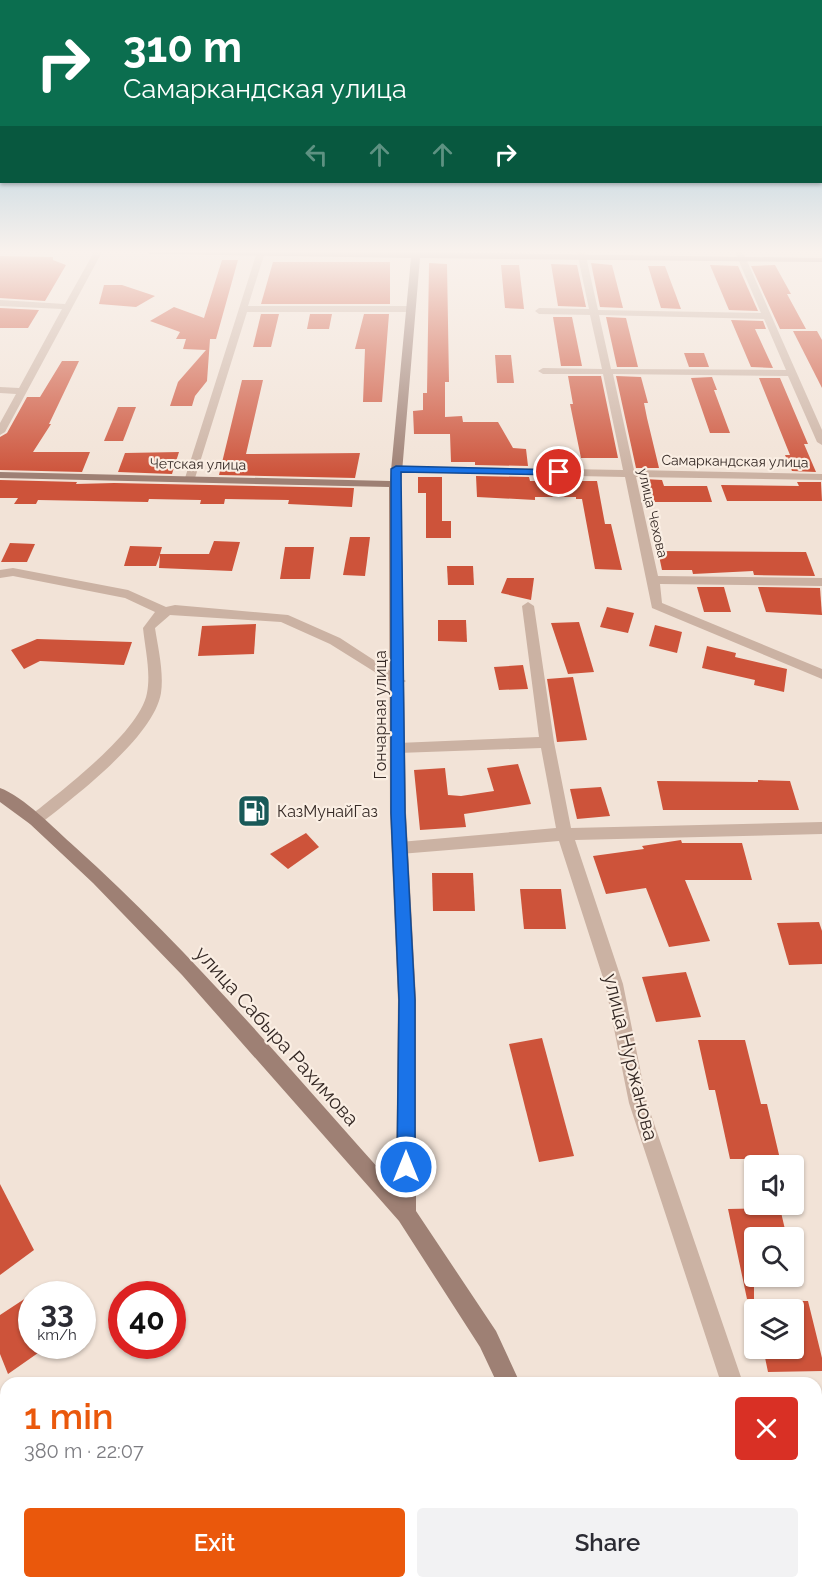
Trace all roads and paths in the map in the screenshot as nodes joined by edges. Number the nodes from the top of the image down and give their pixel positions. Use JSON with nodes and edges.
{"nodes":[{"id":1,"x":59,"y":326,"type":"edge"},
{"id":2,"x":239,"y":326,"type":"edge"},
{"id":3,"x":409,"y":326,"type":"edge"},
{"id":4,"x":597,"y":326,"type":"edge"},
{"id":5,"x":771,"y":326,"type":"edge"},
{"id":6,"x":543,"y":371,"type":"dead end"},
{"id":7,"x":607,"y":371,"type":"junction"},
{"id":8,"x":792,"y":373,"type":"junction"},
{"id":9,"x":0,"y":390,"type":"edge"},
{"id":10,"x":21,"y":391,"type":"junction"},
{"id":11,"x":0,"y":432,"type":"edge"},
{"id":12,"x":822,"y":442,"type":"edge"},
{"id":13,"x":629,"y":474,"type":"junction"},
{"id":14,"x":0,"y":475,"type":"edge"},
{"id":15,"x":396,"y":476,"type":"junction"},
{"id":16,"x":822,"y":477,"type":"edge"},
{"id":17,"x":190,"y":478,"type":"junction"},
{"id":18,"x":0,"y":574,"type":"edge"},
{"id":19,"x":653,"y":580,"type":"junction"},
{"id":20,"x":822,"y":582,"type":"edge"},
{"id":21,"x":528,"y":606,"type":"dead end"},
{"id":22,"x":163,"y":611,"type":"junction"},
{"id":23,"x":822,"y":674,"type":"edge"},
{"id":24,"x":399,"y":681,"type":"junction"},
{"id":25,"x":547,"y":742,"type":"junction"},
{"id":26,"x":398,"y":748,"type":"junction"},
{"id":27,"x":0,"y":794,"type":"edge"},
{"id":28,"x":35,"y":820,"type":"junction"},
{"id":29,"x":822,"y":828,"type":"edge"},
{"id":30,"x":565,"y":834,"type":"junction"},
{"id":31,"x":400,"y":848,"type":"junction"},
{"id":32,"x":406,"y":1214,"type":"junction"},
{"id":33,"x":506,"y":1377,"type":"edge"},
{"id":34,"x":730,"y":1377,"type":"edge"}],
"edges":[{"from":1,"to":10,"type":"street"},
{"from":2,"to":17,"type":"street"},
{"from":3,"to":15,"type":"street","name":"Гончарная улица"},
{"from":4,"to":7,"type":"street","name":"улица Чехова"},
{"from":5,"to":8,"type":"street"},
{"from":6,"to":7,"type":"street"},
{"from":7,"to":8,"type":"street"},
{"from":7,"to":13,"type":"street","name":"улица Чехова"},
{"from":8,"to":12,"type":"street"},
{"from":9,"to":10,"type":"street"},
{"from":10,"to":11,"type":"street"},
{"from":13,"to":15,"type":"street","name":"Самаркандская улица"},
{"from":13,"to":16,"type":"street","name":"Самаркандская улица"},
{"from":13,"to":19,"type":"street","name":"улица Чехова"},
{"from":14,"to":17,"type":"street","name":"Четская улица"},
{"from":15,"to":17,"type":"street","name":"Четская улица"},
{"from":15,"to":24,"type":"street","name":"Гончарная улица"},
{"from":18,"to":22,"type":"street"},
{"from":19,"to":20,"type":"street"},
{"from":19,"to":23,"type":"street","name":"улица Чехова"},
{"from":21,"to":25,"type":"street","name":"улица Нуржанова"},
{"from":22,"to":24,"type":"street"},
{"from":22,"to":28,"type":"street"},
{"from":24,"to":26,"type":"street","name":"Гончарная улица"},
{"from":25,"to":26,"type":"street"},
{"from":25,"to":30,"type":"street","name":"улица Нуржанова"},
{"from":26,"to":31,"type":"street","name":"Гончарная улица"},
{"from":27,"to":28,"type":"street","name":"улица Сабыра Рахимова"},
{"from":28,"to":32,"type":"street","name":"улица Сабыра Рахимова"},
{"from":29,"to":30,"type":"street"},
{"from":30,"to":31,"type":"street"},
{"from":30,"to":34,"type":"street","name":"улица Нуржанова"},
{"from":31,"to":32,"type":"street","name":"Гончарная улица"},
{"from":32,"to":33,"type":"street","name":"улица Сабыра Рахимова"}]}
